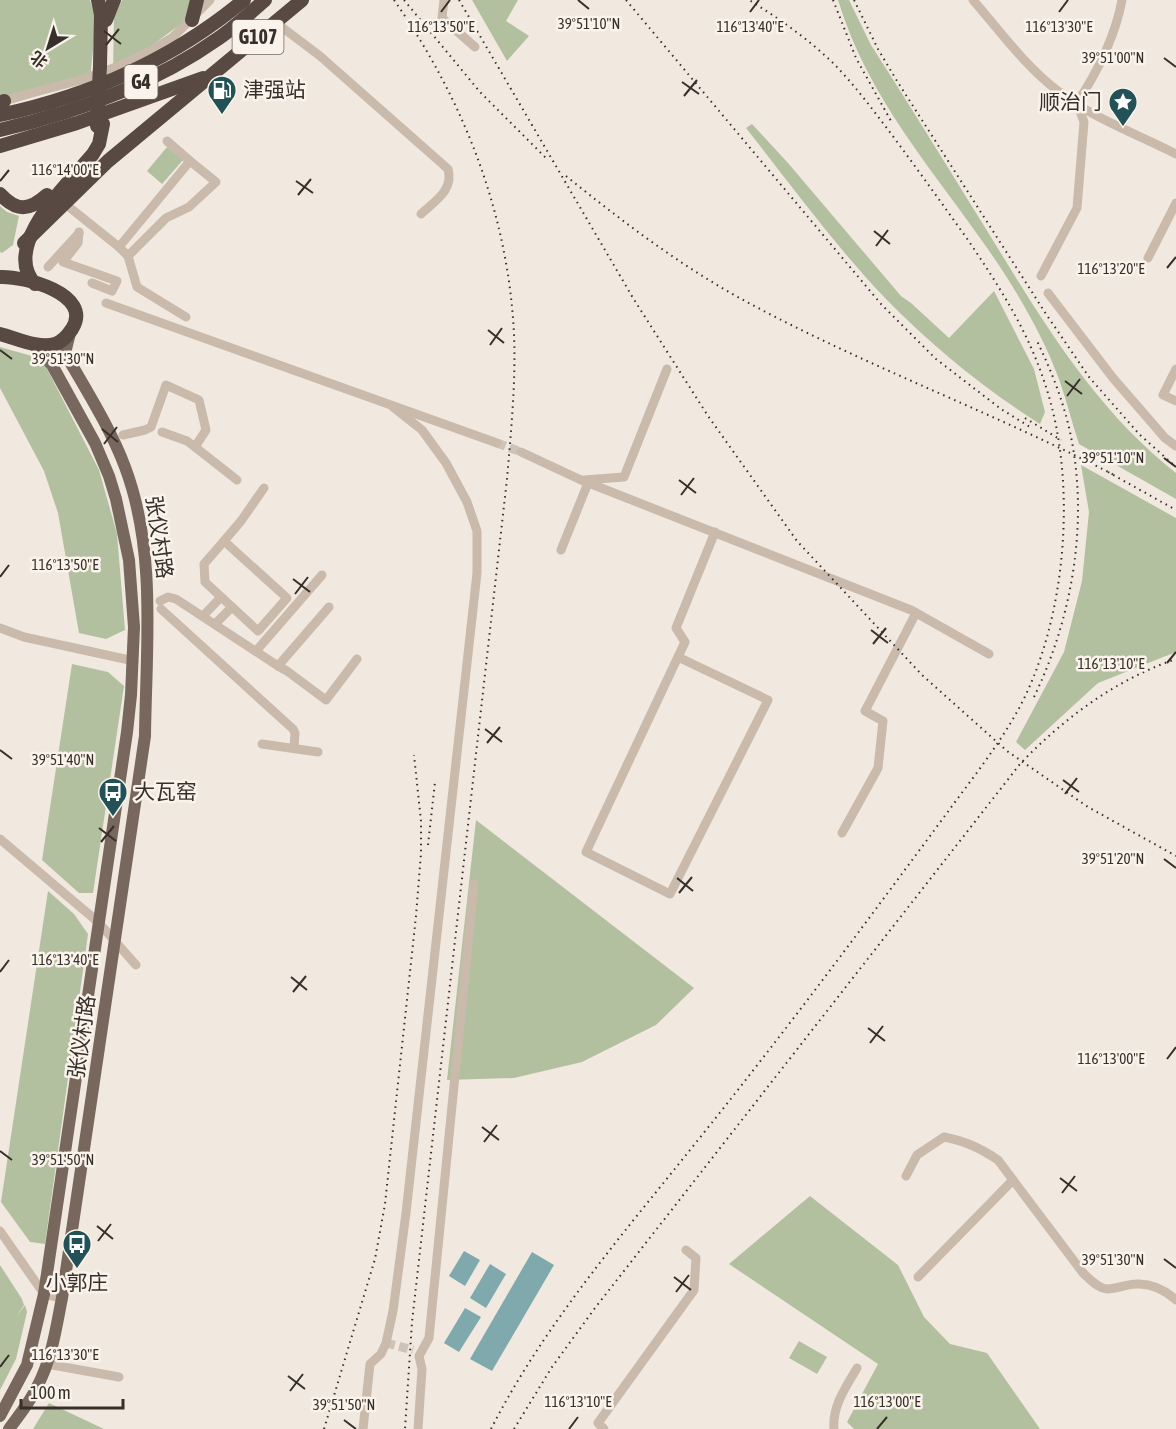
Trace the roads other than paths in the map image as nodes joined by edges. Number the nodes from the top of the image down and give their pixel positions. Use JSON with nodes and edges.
{"nodes":[{"id":1,"x":98,"y":0,"type":"edge"},
{"id":2,"x":104,"y":0,"type":"edge"},
{"id":3,"x":114,"y":0,"type":"edge"},
{"id":4,"x":197,"y":0,"type":"edge"},
{"id":5,"x":210,"y":0,"type":"edge"},
{"id":6,"x":244,"y":0,"type":"edge"},
{"id":7,"x":265,"y":0,"type":"edge"},
{"id":8,"x":302,"y":0,"type":"edge"},
{"id":9,"x":444,"y":0,"type":"edge"},
{"id":10,"x":973,"y":0,"type":"edge"},
{"id":11,"x":1122,"y":0,"type":"edge"},
{"id":12,"x":106,"y":20,"type":"junction"},
{"id":13,"x":192,"y":20,"type":"junction"},
{"id":14,"x":276,"y":22,"type":"junction"},
{"id":15,"x":475,"y":47,"type":"dead end"},
{"id":16,"x":102,"y":65,"type":"junction"},
{"id":17,"x":213,"y":74,"type":"junction"},
{"id":18,"x":1077,"y":103,"type":"junction"},
{"id":19,"x":1,"y":105,"type":"edge"},
{"id":20,"x":100,"y":125,"type":"junction"},
{"id":21,"x":0,"y":130,"type":"edge"},
{"id":22,"x":43,"y":134,"type":"junction"},
{"id":23,"x":166,"y":141,"type":"dead end"},
{"id":24,"x":0,"y":146,"type":"edge"},
{"id":25,"x":1176,"y":154,"type":"edge"},
{"id":26,"x":0,"y":155,"type":"edge"},
{"id":27,"x":190,"y":161,"type":"junction"},
{"id":28,"x":0,"y":194,"type":"edge"},
{"id":29,"x":41,"y":200,"type":"junction"},
{"id":30,"x":64,"y":203,"type":"junction"},
{"id":31,"x":1176,"y":203,"type":"edge"},
{"id":32,"x":421,"y":214,"type":"dead end"},
{"id":33,"x":88,"y":222,"type":"junction"},
{"id":34,"x":79,"y":232,"type":"junction"},
{"id":35,"x":119,"y":247,"type":"junction"},
{"id":36,"x":17,"y":254,"type":"junction"},
{"id":37,"x":129,"y":256,"type":"junction"},
{"id":38,"x":1148,"y":258,"type":"dead end"},
{"id":39,"x":48,"y":267,"type":"dead end"},
{"id":40,"x":0,"y":276,"type":"edge"},
{"id":41,"x":1041,"y":276,"type":"dead end"},
{"id":42,"x":92,"y":283,"type":"dead end"},
{"id":43,"x":35,"y":284,"type":"junction"},
{"id":44,"x":1048,"y":293,"type":"dead end"},
{"id":45,"x":106,"y":303,"type":"dead end"},
{"id":46,"x":186,"y":317,"type":"dead end"},
{"id":47,"x":70,"y":333,"type":"junction"},
{"id":48,"x":0,"y":334,"type":"edge"},
{"id":49,"x":33,"y":343,"type":"junction"},
{"id":50,"x":667,"y":369,"type":"dead end"},
{"id":51,"x":1176,"y":369,"type":"edge"},
{"id":52,"x":1176,"y":401,"type":"edge"},
{"id":53,"x":393,"y":407,"type":"junction"},
{"id":54,"x":162,"y":432,"type":"dead end"},
{"id":55,"x":123,"y":435,"type":"dead end"},
{"id":56,"x":497,"y":443,"type":"tunnel mouth"},
{"id":57,"x":1176,"y":446,"type":"edge"},
{"id":58,"x":195,"y":447,"type":"junction"},
{"id":59,"x":521,"y":452,"type":"tunnel mouth"},
{"id":60,"x":237,"y":480,"type":"dead end"},
{"id":61,"x":585,"y":482,"type":"junction"},
{"id":62,"x":264,"y":488,"type":"dead end"},
{"id":63,"x":715,"y":532,"type":"junction"},
{"id":64,"x":224,"y":541,"type":"junction"},
{"id":65,"x":561,"y":550,"type":"dead end"},
{"id":66,"x":322,"y":575,"type":"dead end"},
{"id":67,"x":221,"y":597,"type":"junction"},
{"id":68,"x":232,"y":607,"type":"junction"},
{"id":69,"x":329,"y":607,"type":"dead end"},
{"id":70,"x":916,"y":613,"type":"junction"},
{"id":71,"x":203,"y":616,"type":"junction"},
{"id":72,"x":215,"y":624,"type":"junction"},
{"id":73,"x":0,"y":628,"type":"edge"},
{"id":74,"x":256,"y":651,"type":"junction"},
{"id":75,"x":988,"y":654,"type":"dead end"},
{"id":76,"x":678,"y":657,"type":"junction"},
{"id":77,"x":357,"y":659,"type":"dead end"},
{"id":78,"x":134,"y":662,"type":"junction"},
{"id":79,"x":278,"y":666,"type":"junction"},
{"id":80,"x":262,"y":744,"type":"dead end"},
{"id":81,"x":294,"y":748,"type":"junction"},
{"id":82,"x":318,"y":752,"type":"dead end"},
{"id":83,"x":842,"y":833,"type":"dead end"},
{"id":84,"x":0,"y":839,"type":"edge"},
{"id":85,"x":474,"y":884,"type":"dead end"},
{"id":86,"x":98,"y":922,"type":"junction"},
{"id":87,"x":115,"y":942,"type":"junction"},
{"id":88,"x":136,"y":965,"type":"dead end"},
{"id":89,"x":906,"y":1176,"type":"dead end"},
{"id":90,"x":1013,"y":1180,"type":"junction"},
{"id":91,"x":0,"y":1231,"type":"edge"},
{"id":92,"x":687,"y":1251,"type":"dead end"},
{"id":93,"x":918,"y":1277,"type":"dead end"},
{"id":94,"x":44,"y":1294,"type":"junction"},
{"id":95,"x":62,"y":1298,"type":"junction"},
{"id":96,"x":1176,"y":1300,"type":"edge"},
{"id":97,"x":47,"y":1364,"type":"junction"},
{"id":98,"x":857,"y":1368,"type":"dead end"},
{"id":99,"x":119,"y":1377,"type":"dead end"},
{"id":100,"x":0,"y":1416,"type":"edge"},
{"id":101,"x":9,"y":1429,"type":"edge"},
{"id":102,"x":363,"y":1429,"type":"edge"},
{"id":103,"x":418,"y":1429,"type":"edge"},
{"id":104,"x":604,"y":1429,"type":"edge"},
{"id":105,"x":834,"y":1429,"type":"edge"}],
"edges":[{"from":1,"to":16,"type":"highway","number":"G107"},
{"from":2,"to":12,"type":"highway","number":"G107"},
{"from":3,"to":12,"type":"highway"},
{"from":4,"to":13,"type":"highway"},
{"from":5,"to":13,"type":"street"},
{"from":6,"to":19,"type":"highway","number":"G4"},
{"from":7,"to":21,"type":"highway","number":"G4"},
{"from":8,"to":14,"type":"highway","number":"G107"},
{"from":9,"to":15,"type":"street"},
{"from":10,"to":18,"type":"street"},
{"from":11,"to":18,"type":"street"},
{"from":12,"to":16,"type":"highway","number":"G107"},
{"from":13,"to":19,"type":"street"},
{"from":14,"to":17,"type":"highway","number":"G107"},
{"from":14,"to":32,"type":"street"},
{"from":16,"to":20,"type":"highway","number":"G107"},
{"from":17,"to":22,"type":"highway"},
{"from":17,"to":30,"type":"highway","number":"G107"},
{"from":18,"to":25,"type":"street"},
{"from":18,"to":41,"type":"street"},
{"from":20,"to":29,"type":"highway","number":"G107"},
{"from":20,"to":36,"type":"highway","number":"G107"},
{"from":22,"to":24,"type":"highway"},
{"from":22,"to":26,"type":"highway"},
{"from":23,"to":27,"type":"street"},
{"from":27,"to":35,"type":"street"},
{"from":27,"to":37,"type":"street"},
{"from":28,"to":29,"type":"highway"},
{"from":29,"to":36,"type":"highway","number":"G107"},
{"from":30,"to":33,"type":"street"},
{"from":30,"to":36,"type":"highway","number":"G107"},
{"from":31,"to":38,"type":"street"},
{"from":33,"to":34,"type":"street"},
{"from":33,"to":35,"type":"street"},
{"from":34,"to":39,"type":"street"},
{"from":34,"to":42,"type":"street"},
{"from":35,"to":37,"type":"street"},
{"from":36,"to":40,"type":"highway","number":"G107"},
{"from":36,"to":43,"type":"highway"},
{"from":37,"to":46,"type":"street"},
{"from":40,"to":43,"type":"highway","number":"G107"},
{"from":43,"to":47,"type":"highway","number":"G107"},
{"from":44,"to":57,"type":"street"},
{"from":45,"to":53,"type":"street"},
{"from":47,"to":49,"type":"highway"},
{"from":47,"to":87,"type":"main road","name":"张仪村路"},
{"from":48,"to":49,"type":"highway"},
{"from":49,"to":78,"type":"main road","name":"张仪村路"},
{"from":50,"to":61,"type":"street"},
{"from":51,"to":52,"type":"street"},
{"from":53,"to":56,"type":"street"},
{"from":53,"to":102,"type":"street"},
{"from":54,"to":58,"type":"street"},
{"from":55,"to":58,"type":"street"},
{"from":58,"to":60,"type":"street"},
{"from":59,"to":61,"type":"street"},
{"from":61,"to":63,"type":"street"},
{"from":61,"to":65,"type":"street"},
{"from":62,"to":64,"type":"street"},
{"from":63,"to":70,"type":"street"},
{"from":63,"to":76,"type":"street"},
{"from":64,"to":67,"type":"street"},
{"from":64,"to":68,"type":"street"},
{"from":66,"to":74,"type":"street"},
{"from":67,"to":68,"type":"street"},
{"from":67,"to":71,"type":"street"},
{"from":68,"to":72,"type":"street"},
{"from":69,"to":79,"type":"street"},
{"from":70,"to":75,"type":"street"},
{"from":70,"to":83,"type":"street"},
{"from":71,"to":72,"type":"street"},
{"from":71,"to":81,"type":"street"},
{"from":72,"to":74,"type":"street"},
{"from":73,"to":78,"type":"street"},
{"from":74,"to":79,"type":"street"},
{"from":76,"to":76,"type":"street"},
{"from":77,"to":79,"type":"street"},
{"from":78,"to":86,"type":"main road","name":"张仪村路"},
{"from":80,"to":81,"type":"street"},
{"from":81,"to":82,"type":"street"},
{"from":84,"to":86,"type":"street"},
{"from":85,"to":103,"type":"street"},
{"from":86,"to":87,"type":"street"},
{"from":86,"to":94,"type":"main road","name":"张仪村路"},
{"from":87,"to":88,"type":"street"},
{"from":87,"to":95,"type":"main road","name":"张仪村路"},
{"from":89,"to":90,"type":"street"},
{"from":90,"to":93,"type":"street"},
{"from":90,"to":96,"type":"street"},
{"from":91,"to":94,"type":"street"},
{"from":92,"to":104,"type":"street"},
{"from":94,"to":95,"type":"street"},
{"from":94,"to":100,"type":"main road","name":"张仪村路"},
{"from":95,"to":97,"type":"main road","name":"张仪村路"},
{"from":97,"to":99,"type":"street"},
{"from":97,"to":101,"type":"main road","name":"张仪村路"},
{"from":98,"to":105,"type":"street"}]}
